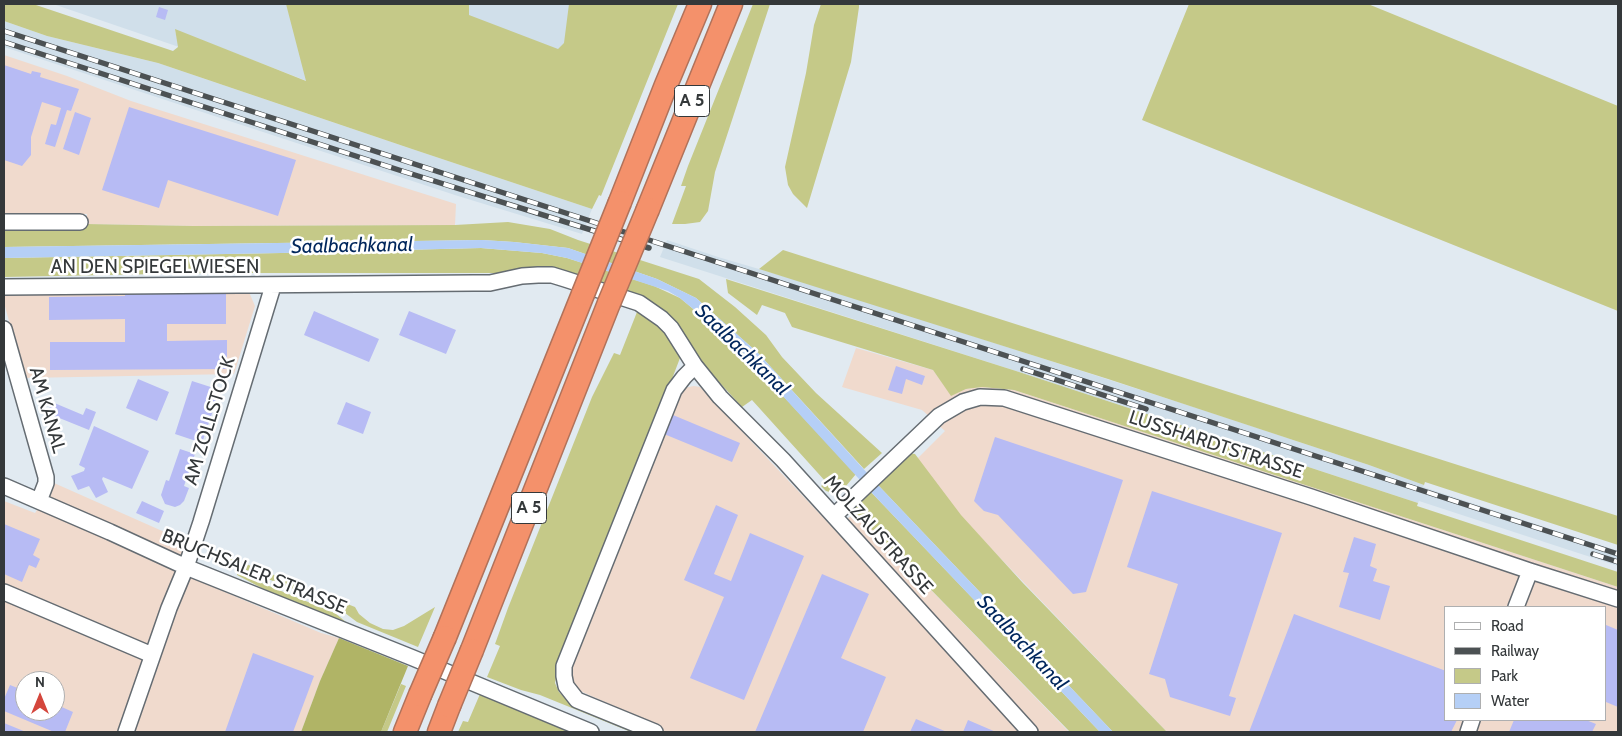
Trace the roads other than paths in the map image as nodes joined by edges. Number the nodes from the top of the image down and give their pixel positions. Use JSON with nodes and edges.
{"nodes":[{"id":1,"x":692,"y":4,"type":"edge"},
{"id":2,"x":700,"y":4,"type":"edge"},
{"id":3,"x":731,"y":4,"type":"edge"},
{"id":4,"x":744,"y":4,"type":"edge"},
{"id":5,"x":685,"y":42,"type":"junction"},
{"id":6,"x":712,"y":50,"type":"junction"},
{"id":7,"x":4,"y":222,"type":"edge"},
{"id":8,"x":80,"y":222,"type":"dead end"},
{"id":9,"x":273,"y":286,"type":"junction"},
{"id":10,"x":4,"y":287,"type":"edge"},
{"id":11,"x":598,"y":296,"type":"junction"},
{"id":12,"x":4,"y":329,"type":"edge"},
{"id":13,"x":695,"y":366,"type":"junction"},
{"id":14,"x":4,"y":486,"type":"edge"},
{"id":15,"x":39,"y":501,"type":"junction"},
{"id":16,"x":834,"y":516,"type":"junction"},
{"id":17,"x":186,"y":567,"type":"junction"},
{"id":18,"x":1530,"y":571,"type":"junction"},
{"id":19,"x":4,"y":592,"type":"edge"},
{"id":20,"x":1618,"y":598,"type":"edge"},
{"id":21,"x":1516,"y":606,"type":"edge"},
{"id":22,"x":152,"y":655,"type":"junction"},
{"id":23,"x":126,"y":732,"type":"edge"},
{"id":24,"x":405,"y":732,"type":"edge"},
{"id":25,"x":438,"y":732,"type":"edge"},
{"id":26,"x":591,"y":732,"type":"edge"},
{"id":27,"x":655,"y":732,"type":"edge"},
{"id":28,"x":1030,"y":732,"type":"edge"}],
"edges":[{"from":1,"to":5,"type":"highway","number":"A 5"},
{"from":2,"to":5,"type":"highway","number":"A 5"},
{"from":3,"to":6,"type":"highway","number":"A 5"},
{"from":4,"to":6,"type":"highway"},
{"from":5,"to":11,"type":"highway","number":"A 5","bridge":true},
{"from":6,"to":11,"type":"highway","number":"A 5","bridge":true},
{"from":7,"to":8,"type":"street"},
{"from":9,"to":10,"type":"street","name":"AN DEN SPIEGELWIESEN"},
{"from":9,"to":11,"type":"street","name":"AN DEN SPIEGELWIESEN"},
{"from":9,"to":17,"type":"street","name":"AM ZOLLSTOCK"},
{"from":11,"to":13,"type":"street","name":"MOLZAUSTRASSE"},
{"from":11,"to":24,"type":"highway","number":"A 5","bridge":true},
{"from":11,"to":25,"type":"highway","number":"A 5","bridge":true},
{"from":12,"to":15,"type":"street","name":"AM KANAL"},
{"from":13,"to":16,"type":"street","name":"MOLZAUSTRASSE"},
{"from":13,"to":27,"type":"street"},
{"from":14,"to":15,"type":"street","name":"BRUCHSALER STRASSE"},
{"from":15,"to":17,"type":"street","name":"BRUCHSALER STRASSE"},
{"from":16,"to":18,"type":"street","name":"LUSSHARDTSTRASSE"},
{"from":16,"to":28,"type":"street","name":"MOLZAUSTRASSE"},
{"from":17,"to":22,"type":"street","name":"AM ZOLLSTOCK"},
{"from":17,"to":26,"type":"street","name":"BRUCHSALER STRASSE"},
{"from":18,"to":20,"type":"street","name":"LUSSHARDTSTRASSE"},
{"from":18,"to":21,"type":"street"},
{"from":19,"to":22,"type":"street"},
{"from":22,"to":23,"type":"street","name":"AM ZOLLSTOCK"}]}
